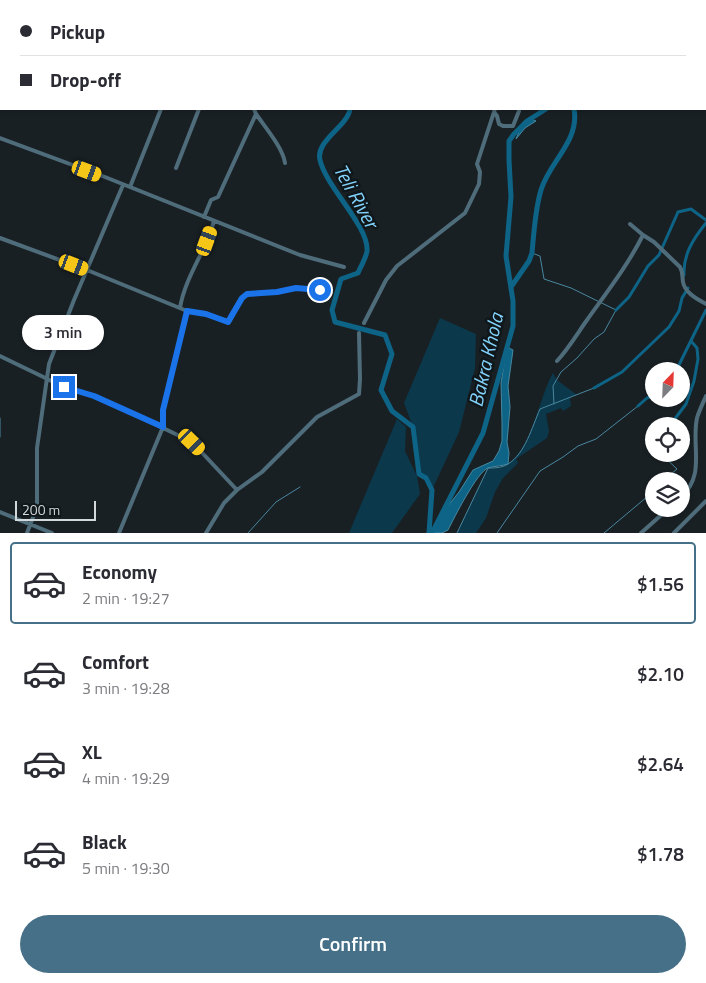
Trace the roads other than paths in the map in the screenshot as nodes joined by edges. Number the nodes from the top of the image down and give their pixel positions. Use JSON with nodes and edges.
{"nodes":[{"id":1,"x":161,"y":110,"type":"edge"},
{"id":2,"x":199,"y":110,"type":"edge"},
{"id":3,"x":495,"y":110,"type":"edge"},
{"id":4,"x":256,"y":111,"type":"edge"},
{"id":5,"x":519,"y":111,"type":"dead end"},
{"id":6,"x":0,"y":138,"type":"edge"},
{"id":7,"x":285,"y":163,"type":"dead end"},
{"id":8,"x":176,"y":168,"type":"dead end"},
{"id":9,"x":123,"y":185,"type":"junction"},
{"id":10,"x":130,"y":187,"type":"junction"},
{"id":11,"x":204,"y":217,"type":"junction"},
{"id":12,"x":214,"y":221,"type":"junction"},
{"id":13,"x":630,"y":224,"type":"dead end"},
{"id":14,"x":643,"y":235,"type":"junction"},
{"id":15,"x":0,"y":238,"type":"edge"},
{"id":16,"x":344,"y":267,"type":"dead end"},
{"id":17,"x":87,"y":270,"type":"junction"},
{"id":18,"x":322,"y":289,"type":"dead end"},
{"id":19,"x":705,"y":302,"type":"edge"},
{"id":20,"x":180,"y":308,"type":"junction"},
{"id":21,"x":187,"y":311,"type":"junction"},
{"id":22,"x":364,"y":324,"type":"dead end"},
{"id":23,"x":359,"y":333,"type":"dead end"},
{"id":24,"x":0,"y":356,"type":"edge"},
{"id":25,"x":557,"y":361,"type":"dead end"},
{"id":26,"x":47,"y":379,"type":"junction"},
{"id":27,"x":706,"y":396,"type":"edge"},
{"id":28,"x":163,"y":427,"type":"junction"},
{"id":29,"x":690,"y":487,"type":"edge"},
{"id":30,"x":237,"y":490,"type":"junction"},
{"id":31,"x":706,"y":501,"type":"edge"},
{"id":32,"x":0,"y":512,"type":"edge"},
{"id":33,"x":659,"y":517,"type":"edge"},
{"id":34,"x":31,"y":525,"type":"junction"},
{"id":35,"x":27,"y":533,"type":"edge"},
{"id":36,"x":52,"y":533,"type":"edge"},
{"id":37,"x":119,"y":533,"type":"edge"},
{"id":38,"x":206,"y":533,"type":"edge"},
{"id":39,"x":641,"y":533,"type":"edge"},
{"id":40,"x":674,"y":533,"type":"edge"}],
"edges":[{"from":1,"to":10,"type":"street"},
{"from":2,"to":8,"type":"street"},
{"from":3,"to":5,"type":"street"},
{"from":3,"to":22,"type":"street"},
{"from":4,"to":7,"type":"street"},
{"from":4,"to":11,"type":"street"},
{"from":6,"to":9,"type":"street"},
{"from":9,"to":10,"type":"street"},
{"from":9,"to":17,"type":"street"},
{"from":10,"to":11,"type":"street"},
{"from":11,"to":12,"type":"street"},
{"from":12,"to":16,"type":"street"},
{"from":12,"to":20,"type":"street"},
{"from":13,"to":14,"type":"street"},
{"from":14,"to":19,"type":"street"},
{"from":14,"to":25,"type":"street"},
{"from":15,"to":17,"type":"street"},
{"from":17,"to":20,"type":"street"},
{"from":17,"to":26,"type":"street"},
{"from":18,"to":21,"type":"street"},
{"from":20,"to":21,"type":"street"},
{"from":21,"to":28,"type":"street"},
{"from":23,"to":30,"type":"street"},
{"from":24,"to":26,"type":"street"},
{"from":26,"to":28,"type":"street"},
{"from":26,"to":34,"type":"street"},
{"from":27,"to":29,"type":"street"},
{"from":28,"to":30,"type":"street"},
{"from":28,"to":37,"type":"street"},
{"from":30,"to":38,"type":"street"},
{"from":31,"to":40,"type":"street"},
{"from":32,"to":34,"type":"street"},
{"from":33,"to":39,"type":"street"},
{"from":34,"to":35,"type":"street"},
{"from":34,"to":36,"type":"street"}]}
